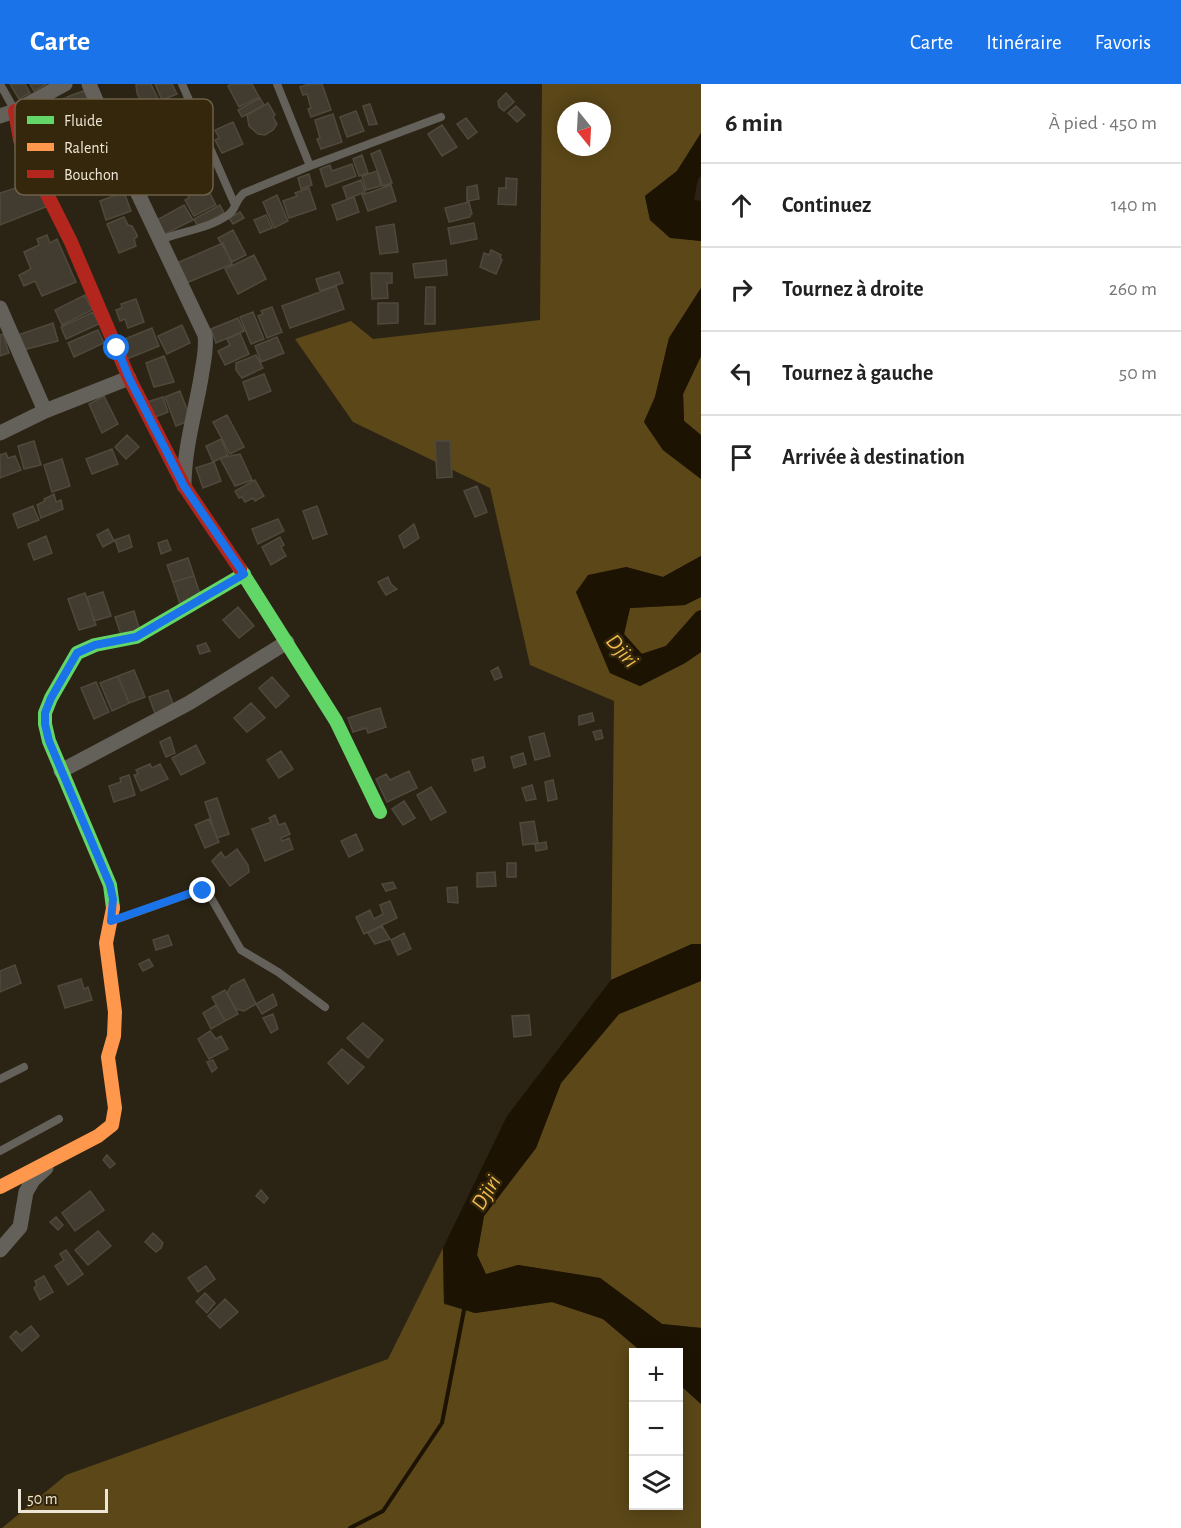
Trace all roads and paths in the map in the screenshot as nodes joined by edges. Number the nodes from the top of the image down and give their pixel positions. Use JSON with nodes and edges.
{"nodes":[{"id":1,"x":0,"y":84,"type":"edge"},
{"id":2,"x":65,"y":84,"type":"edge"},
{"id":3,"x":89,"y":84,"type":"edge"},
{"id":4,"x":182,"y":84,"type":"edge"},
{"id":5,"x":277,"y":84,"type":"edge"},
{"id":6,"x":35,"y":99,"type":"edge"},
{"id":7,"x":95,"y":99,"type":"edge"},
{"id":8,"x":189,"y":99,"type":"edge"},
{"id":9,"x":7,"y":113,"type":"edge"},
{"id":10,"x":441,"y":117,"type":"dead end"},
{"id":11,"x":15,"y":130,"type":"edge"},
{"id":12,"x":213,"y":155,"type":"edge"},
{"id":13,"x":310,"y":166,"type":"junction"},
{"id":14,"x":48,"y":195,"type":"edge"},
{"id":15,"x":139,"y":195,"type":"edge"},
{"id":16,"x":235,"y":205,"type":"junction"},
{"id":17,"x":160,"y":240,"type":"junction"},
{"id":18,"x":0,"y":308,"type":"edge"},
{"id":19,"x":129,"y":378,"type":"junction"},
{"id":20,"x":45,"y":411,"type":"junction"},
{"id":21,"x":0,"y":433,"type":"edge"},
{"id":22,"x":184,"y":486,"type":"junction"},
{"id":23,"x":244,"y":574,"type":"junction"},
{"id":24,"x":287,"y":642,"type":"junction"},
{"id":25,"x":61,"y":771,"type":"junction"},
{"id":26,"x":380,"y":812,"type":"dead end"},
{"id":27,"x":111,"y":921,"type":"junction"},
{"id":28,"x":325,"y":1007,"type":"dead end"},
{"id":29,"x":24,"y":1067,"type":"dead end"},
{"id":30,"x":0,"y":1079,"type":"edge"},
{"id":31,"x":59,"y":1119,"type":"dead end"},
{"id":32,"x":0,"y":1151,"type":"edge"},
{"id":33,"x":55,"y":1160,"type":"junction"},
{"id":34,"x":0,"y":1187,"type":"edge"},
{"id":35,"x":0,"y":1250,"type":"edge"}],
"edges":[{"from":1,"to":9,"type":"lane"},
{"from":2,"to":6,"type":"street"},
{"from":3,"to":7,"type":"street"},
{"from":4,"to":8,"type":"lane"},
{"from":5,"to":13,"type":"lane"},
{"from":9,"to":11,"type":"street"},
{"from":10,"to":13,"type":"lane"},
{"from":12,"to":16,"type":"lane"},
{"from":13,"to":16,"type":"lane"},
{"from":14,"to":19,"type":"street"},
{"from":15,"to":17,"type":"street"},
{"from":16,"to":17,"type":"lane"},
{"from":17,"to":22,"type":"street"},
{"from":18,"to":20,"type":"street"},
{"from":19,"to":20,"type":"street"},
{"from":19,"to":22,"type":"street"},
{"from":20,"to":21,"type":"street"},
{"from":22,"to":23,"type":"street"},
{"from":23,"to":24,"type":"street"},
{"from":23,"to":25,"type":"street"},
{"from":24,"to":25,"type":"street"},
{"from":24,"to":26,"type":"street"},
{"from":25,"to":27,"type":"street"},
{"from":27,"to":28,"type":"lane"},
{"from":27,"to":33,"type":"street"},
{"from":29,"to":30,"type":"lane"},
{"from":31,"to":32,"type":"lane"},
{"from":33,"to":34,"type":"street"},
{"from":33,"to":35,"type":"street"}]}
